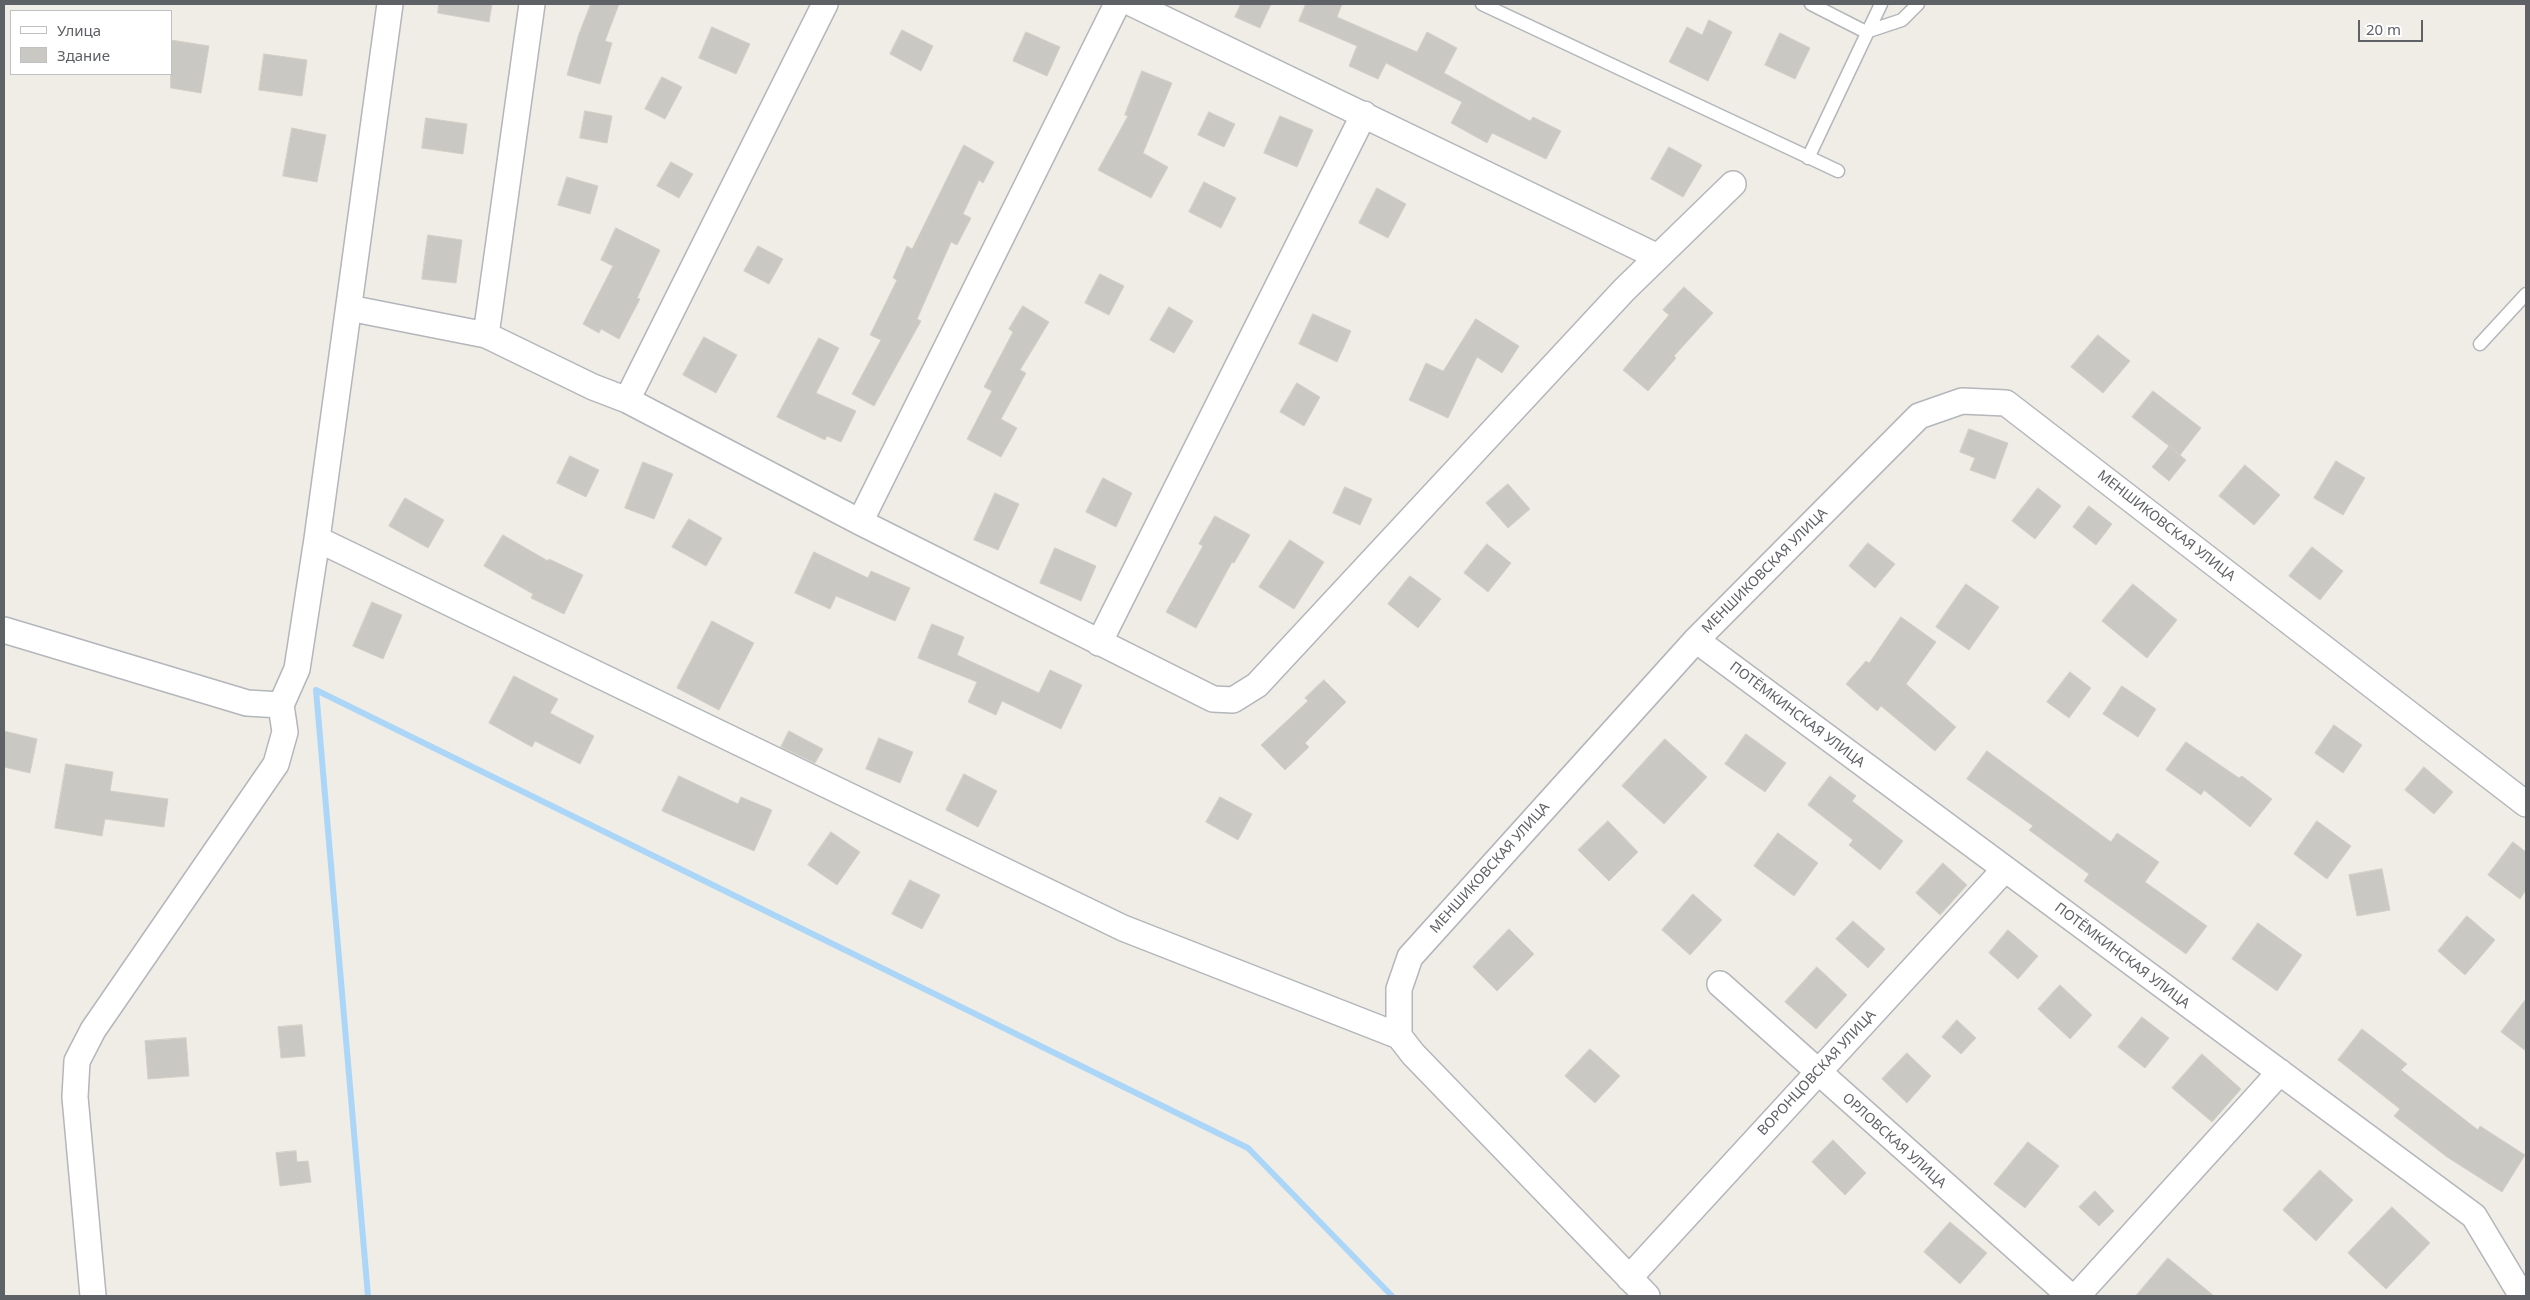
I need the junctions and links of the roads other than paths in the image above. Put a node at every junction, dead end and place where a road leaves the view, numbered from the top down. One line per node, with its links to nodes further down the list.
1 (390, 4): 17 (street)
2 (532, 4): 18 (street)
3 (825, 4): 20 (street)
4 (1116, 4): 21 (street)
5 (1133, 4): 11 (street)
6 (1482, 4): 12 (lane)
7 (1811, 4): 10 (lane)
8 (1881, 4): 10 (lane)
9 (1918, 4): 10 (lane)
10 (1866, 32): 12 (lane)
11 (1364, 114): 15 (street); 25 (street)
12 (1808, 158): 13 (lane)
13 (1838, 171)
14 (1733, 184): 15 (street)
15 (1658, 257): 25 (street)
16 (2526, 294): 19 (lane)
17 (349, 308): 18 (street); 22 (street)
18 (486, 335): 20 (street)
19 (2480, 344)
20 (626, 400): 21 (street)
21 (860, 522): 25 (street)
22 (317, 539): 26 (street); 30 (street)
23 (4, 630): 26 (street)
24 (1696, 640): 27 (street, МЕНШИКОВСКАЯ УЛИЦА); 28 (street, ПОТЁМКИНСКАЯ УЛИЦА); 30 (street, МЕНШИКОВСКАЯ УЛИЦА)
25 (1099, 643)
26 (280, 705): 34 (street)
27 (2526, 804)
28 (2005, 869): 31 (street, ВОРОНЦОВСКАЯ УЛИЦА); 32 (street, ПОТЁМКИНСКАЯ УЛИЦА)
29 (1720, 984): 31 (street, ОРЛОВСКАЯ УЛИЦА)
30 (1399, 1036): 33 (street)
31 (1818, 1072): 33 (street, ВОРОНЦОВСКАЯ УЛИЦА); 36 (street, ОРЛОВСКАЯ УЛИЦА)
32 (2280, 1072): 37 (street); 38 (street, ПОТЁМКИНСКАЯ УЛИЦА)
33 (1629, 1278): 35 (street)
34 (93, 1296)
35 (1647, 1296)
36 (2070, 1296)
37 (2077, 1296)
38 (2522, 1296)

